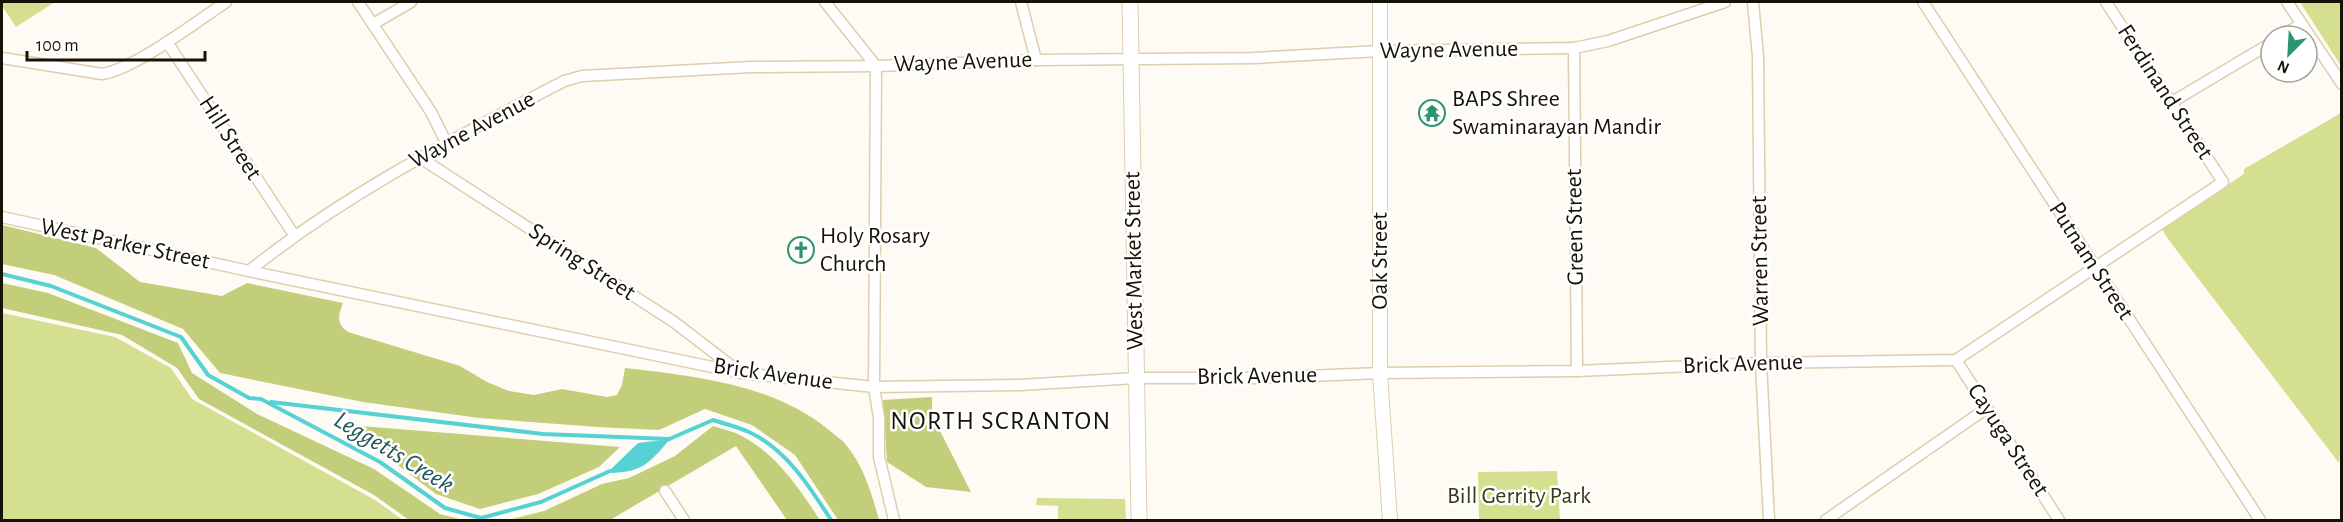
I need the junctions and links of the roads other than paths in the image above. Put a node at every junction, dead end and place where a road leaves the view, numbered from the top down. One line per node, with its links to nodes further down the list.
1 (226, 2): 15 (street)
2 (358, 2): 13 (street)
3 (411, 2): 13 (street)
4 (825, 2): 23 (street)
5 (1021, 2): 22 (street)
6 (1130, 2): 21 (main road, West Market Street)
7 (1380, 2): 19 (street, Oak Street)
8 (1725, 2): 16 (street, Wayne Avenue)
9 (1753, 2): 33 (street, Warren Street)
10 (1923, 2): 30 (street, Putnam Street)
11 (2106, 2): 25 (street, Ferdinand Street)
12 (2287, 2): 14 (street)
13 (372, 24): 26 (street)
14 (2301, 24)
15 (167, 42): 20 (street); 29 (street, Hill Street)
16 (1574, 48): 19 (street, Wayne Avenue); 34 (street, Green Street)
17 (2259, 50): 25 (street)
18 (2319, 50): 24 (street)
19 (1379, 51): 21 (street, Wayne Avenue); 36 (street, Oak Street)
20 (2, 58)
21 (1131, 58): 22 (street, Wayne Avenue); 37 (main road, West Market Street)
22 (1036, 60): 23 (street, Wayne Avenue)
23 (876, 66): 26 (street, Wayne Avenue); 38 (street)
24 (2342, 84)
25 (2172, 102): 30 (street, Ferdinand Street)
26 (446, 142): 27 (street, Wayne Avenue)
27 (419, 157): 29 (street, Wayne Avenue); 35 (street, Spring Street)
28 (2, 217): 31 (street, West Parker Street)
29 (294, 235): 31 (street, Wayne Avenue)
30 (2095, 268): 32 (street); 48 (street, Putnam Street)
31 (249, 271): 35 (street, Brick Avenue)
32 (1956, 360): 33 (street, Brick Avenue); 39 (street, Cayuga Street)
33 (1761, 363): 34 (street, Brick Avenue); 45 (street, Warren Street)
34 (1577, 370): 36 (street, Brick Avenue)
35 (741, 373): 38 (street, Brick Avenue)
36 (1380, 373): 37 (street, Brick Avenue); 44 (street, Oak Street)
37 (1136, 378): 38 (street, Brick Avenue); 43 (main road, West Market Street)
38 (874, 387): 42 (street)
39 (1987, 408): 46 (street); 47 (street, Cayuga Street)
40 (665, 491): 41 (street)
41 (684, 520)
42 (894, 520)
43 (1139, 520)
44 (1390, 520)
45 (1769, 520)
46 (1826, 520)
47 (2059, 520)
48 (2260, 520)

